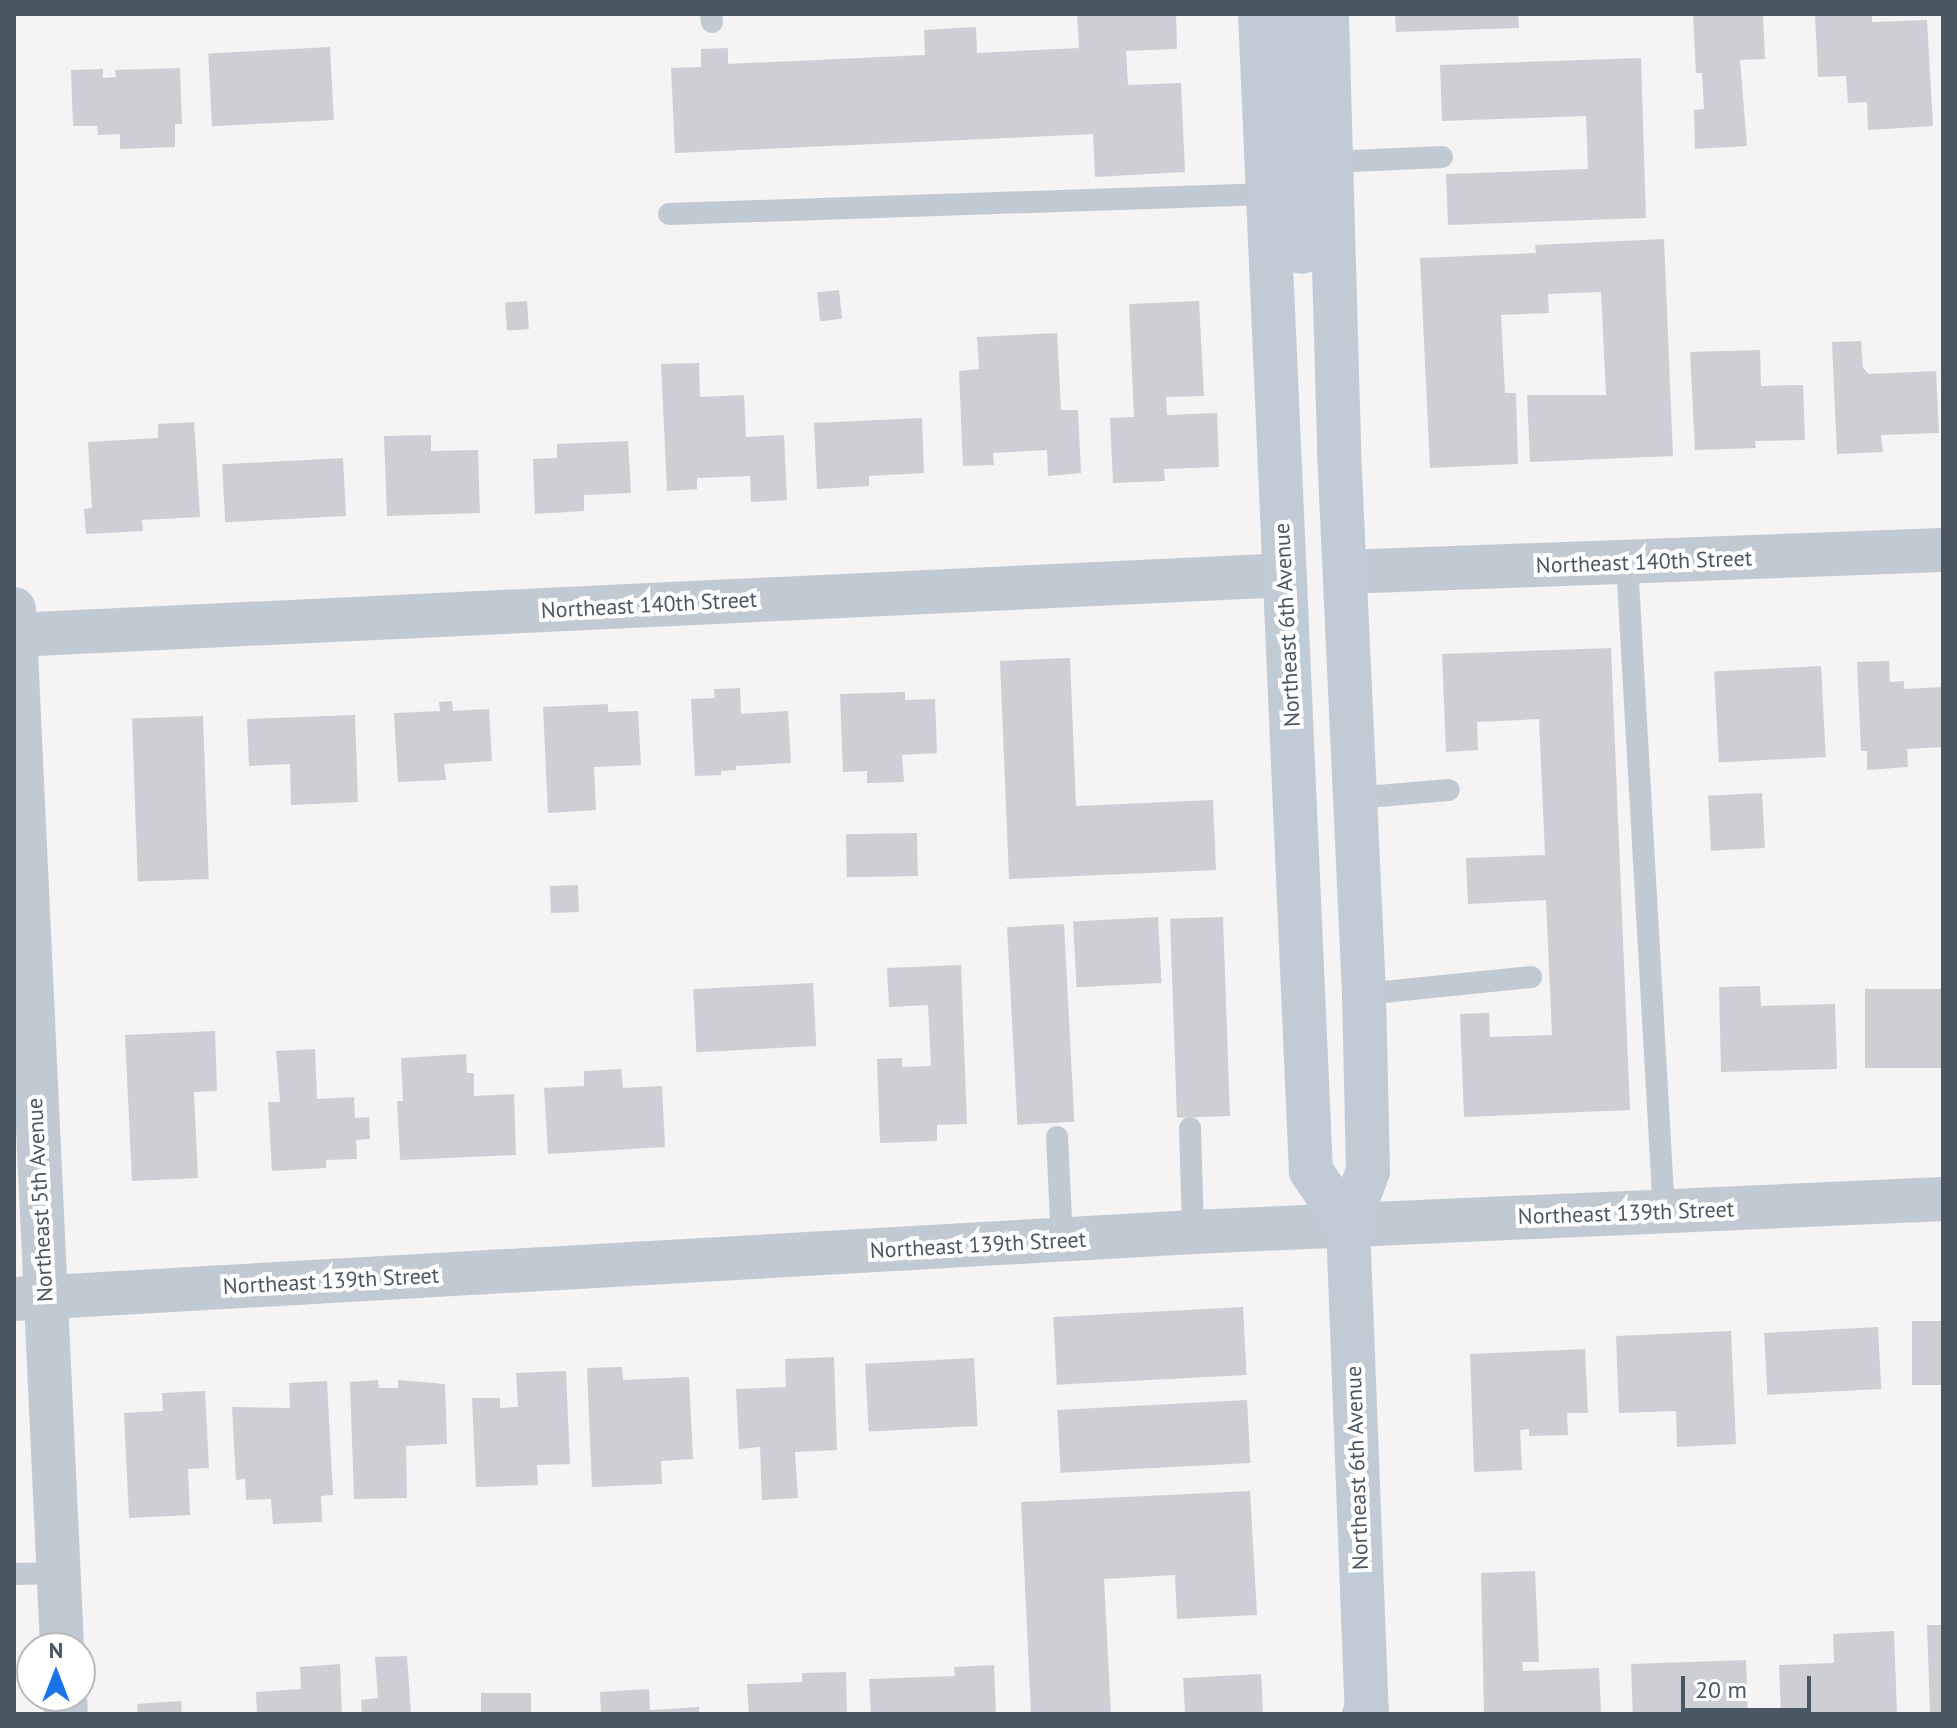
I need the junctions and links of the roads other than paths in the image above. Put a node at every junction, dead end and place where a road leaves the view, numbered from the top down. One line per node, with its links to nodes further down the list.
1 (1260, 14): 6 (main road, Northeast 6th Avenue)
2 (1291, 14): 8 (main road)
3 (1327, 14): 5 (main road, Northeast 6th Avenue)
4 (1442, 157): 5 (lane)
5 (1330, 162): 8 (main road, Northeast 6th Avenue)
6 (1268, 194): 7 (lane); 12 (main road, Northeast 6th Avenue)
7 (669, 214)
8 (1342, 517): 11 (main road, Northeast 6th Avenue)
9 (1943, 550): 10 (street, Northeast 140th Street)
10 (1627, 563): 11 (street, Northeast 140th Street); 21 (lane)
11 (1345, 572): 15 (main road, Northeast 6th Avenue)
12 (1285, 575): 13 (street, Northeast 140th Street); 22 (main road, Northeast 6th Avenue)
13 (14, 626): 25 (street, Northeast 5th Avenue)
14 (1449, 790): 15 (lane)
15 (1355, 798): 17 (main road, Northeast 6th Avenue)
16 (1531, 977): 17 (lane)
17 (1364, 994): 22 (main road, Northeast 6th Avenue)
18 (1190, 1128): 23 (lane)
19 (1057, 1137): 24 (lane)
20 (1943, 1199): 21 (street, Northeast 139th Street)
21 (1664, 1212): 22 (street, Northeast 139th Street)
22 (1348, 1225): 23 (street, Northeast 139th Street); 29 (main road, Northeast 6th Avenue)
23 (1193, 1232): 24 (street, Northeast 139th Street)
24 (1062, 1240): 25 (street, Northeast 139th Street)
25 (29, 1298): 26 (street, Northeast 5th Avenue)
26 (59, 1573): 27 (lane); 28 (street, Northeast 5th Avenue)
27 (14, 1574)
28 (61, 1632)
29 (1367, 1713)

